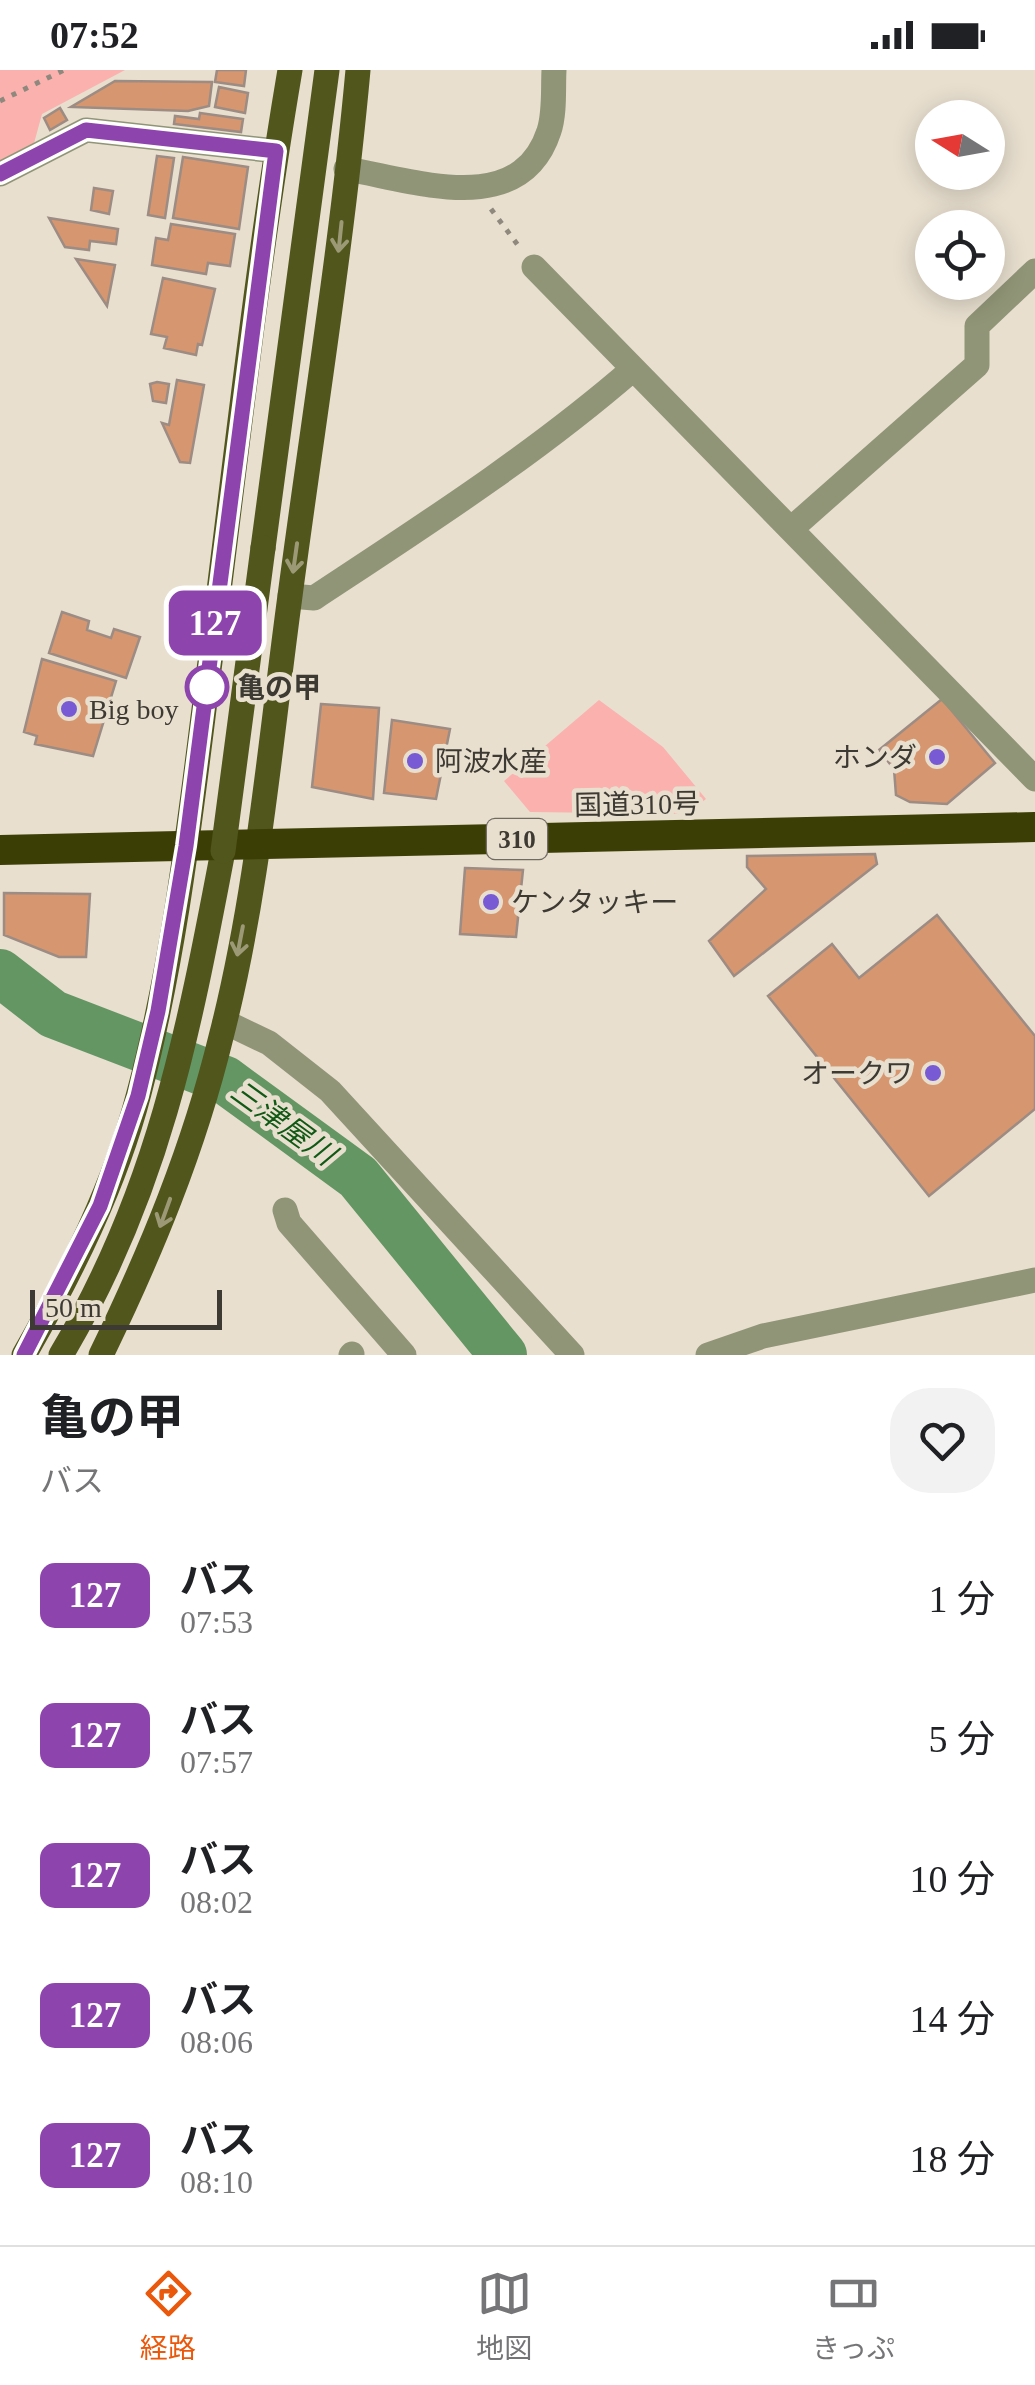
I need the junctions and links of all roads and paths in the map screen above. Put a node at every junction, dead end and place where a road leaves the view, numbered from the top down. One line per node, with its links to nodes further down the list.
1 (64, 70): 6 (path)
2 (290, 70): 7 (main road)
3 (327, 70): 25 (main road, bridge)
4 (358, 70): 8 (main road)
5 (554, 70): 10 (street)
6 (0, 101)
7 (276, 151): 9 (street); 18 (main road)
8 (346, 169): 10 (street); 15 (main road, one-way to 15)
9 (0, 174)
10 (476, 190): 11 (path)
11 (534, 266): 13 (street)
12 (1035, 271): 14 (street)
13 (633, 369): 14 (street); 15 (street)
14 (791, 529): 16 (street)
15 (290, 596): 19 (main road)
16 (1035, 779)
17 (1035, 827): 19 (highway, 国道310号 / 310)
18 (186, 846): 19 (highway, 国道310号 / 310); 20 (highway, 国道310号 / 310); 24 (main road)
19 (258, 846): 21 (main road, one-way to 21)
20 (0, 850)
21 (223, 1030): 26 (main road, one-way to 26); 28 (street)
22 (284, 1210): 27 (street)
23 (1035, 1280): 29 (street)
24 (24, 1355)
25 (61, 1355)
26 (101, 1355)
27 (404, 1355)
28 (572, 1355)
29 (708, 1355)

